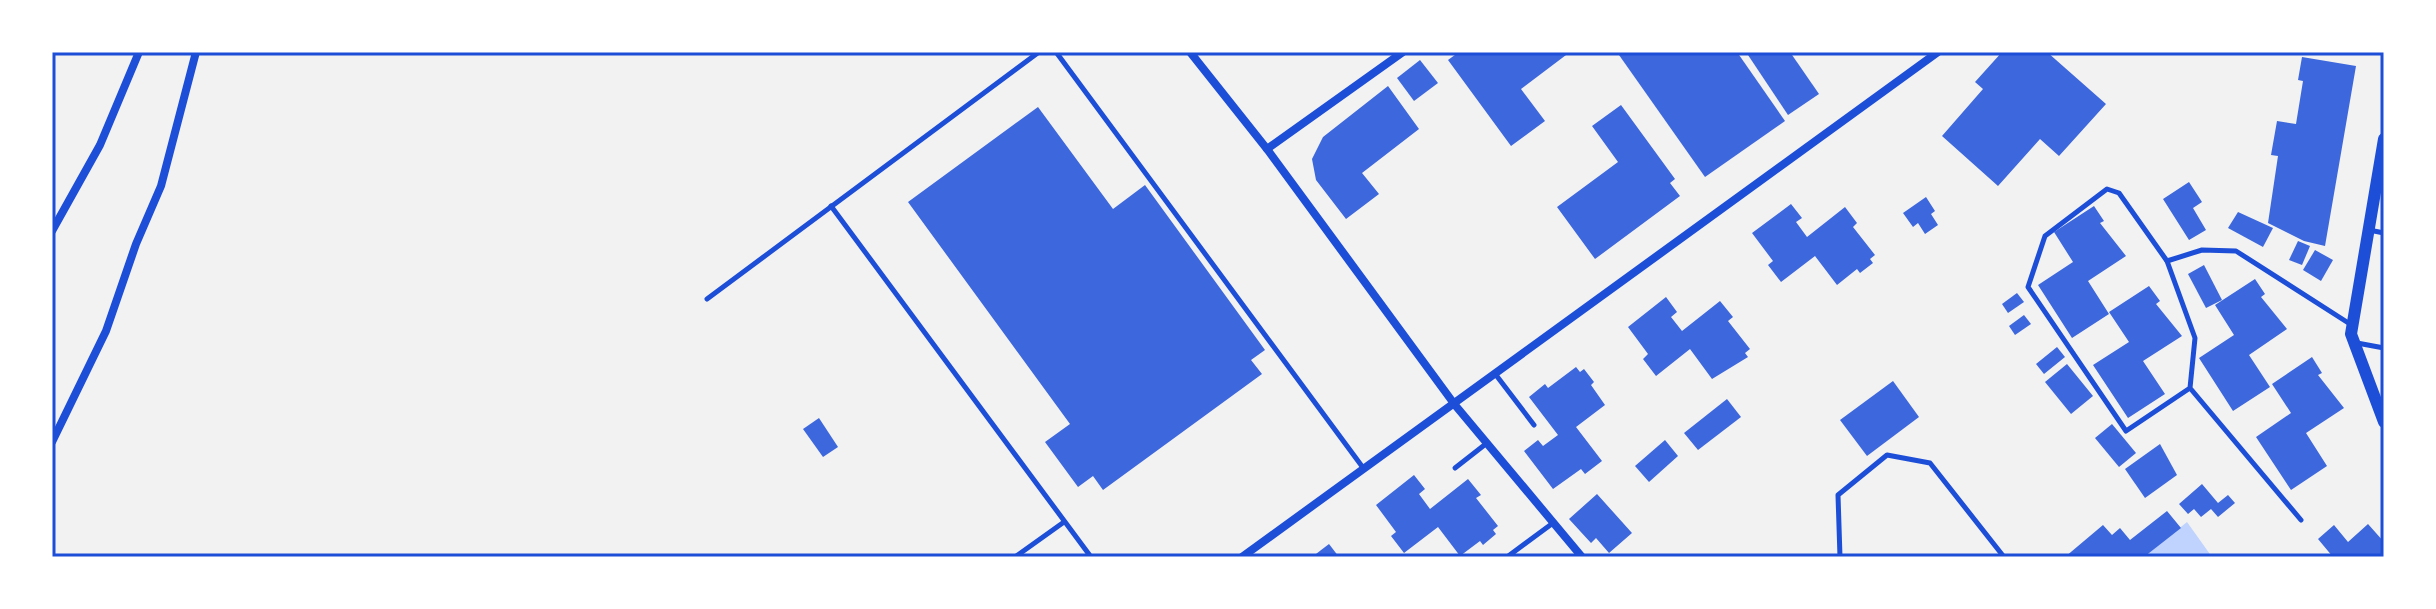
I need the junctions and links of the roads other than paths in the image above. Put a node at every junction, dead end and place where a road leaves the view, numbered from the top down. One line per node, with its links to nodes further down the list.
1 (139, 52): 13 (street)
2 (196, 52): 25 (street)
3 (1039, 52): 11 (lane)
4 (1056, 52): 28 (lane)
5 (1190, 52): 9 (street)
6 (1403, 52): 9 (street)
7 (1938, 52): 20 (street)
8 (2384, 139): 10 (street)
9 (1267, 149): 22 (street)
10 (2381, 172): 12 (street)
11 (831, 206): 16 (lane); 30 (lane)
12 (2368, 230): 14 (lane); 17 (street)
13 (52, 231)
14 (2384, 233)
15 (2167, 261): 17 (lane); 21 (lane); 21 (lane)
16 (707, 299)
17 (2351, 324): 18 (street)
18 (2352, 342): 19 (lane); 23 (street)
19 (2384, 348)
20 (1496, 375): 22 (street); 24 (lane)
21 (2190, 388): 29 (lane)
22 (1455, 405): 26 (street); 28 (street)
23 (2384, 422)
24 (1534, 425)
25 (52, 442)
26 (1487, 443): 27 (lane); 31 (street)
27 (1455, 468)
28 (1364, 469): 34 (street)
29 (2301, 520)
30 (1064, 522): 32 (lane); 33 (lane)
31 (1553, 523): 35 (lane); 36 (street)
32 (1015, 557)
33 (1091, 557)
34 (1242, 557)
35 (1507, 557)
36 (1582, 557)
37 (1840, 557): 38 (lane)
38 (2004, 557)

